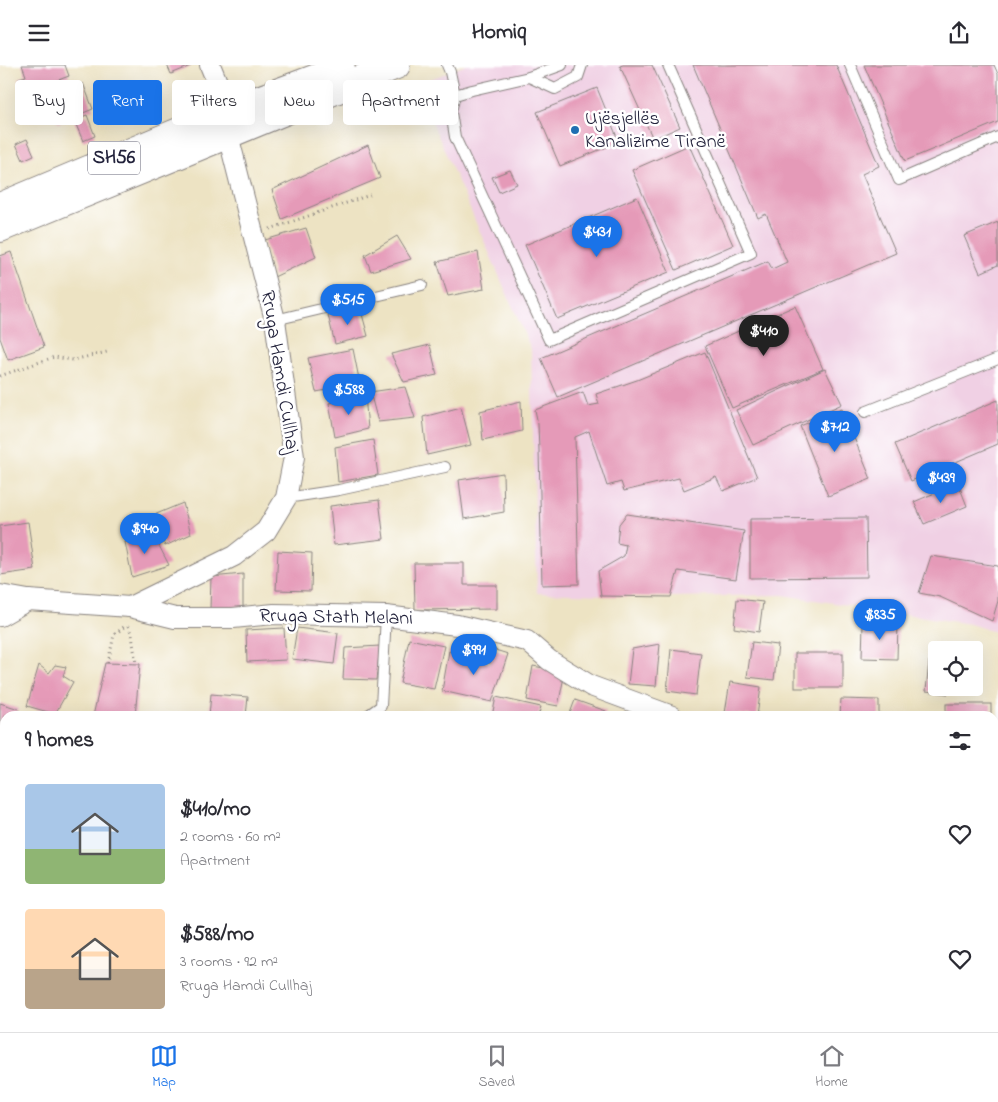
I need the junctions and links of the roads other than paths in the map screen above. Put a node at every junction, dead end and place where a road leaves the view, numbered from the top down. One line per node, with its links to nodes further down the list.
1 (210, 65): 10 (street, Rruga Hamdi Cullhaj)
2 (351, 65): 13 (main road, SH56)
3 (396, 65): 14 (main road, SH56)
4 (447, 65): 11 (lane)
5 (562, 65): 9 (lane)
6 (582, 65): 9 (lane)
7 (668, 65): 18 (lane)
8 (850, 65): 19 (lane)
9 (529, 77): 12 (lane)
10 (215, 80)
11 (451, 80)
12 (458, 94)
13 (255, 111)
14 (255, 114)
15 (224, 125): 20 (main road, SH56)
16 (225, 125): 21 (main road, SH56)
17 (229, 125): 23 (street, Rruga Hamdi Cullhaj)
18 (454, 125)
19 (998, 137)
20 (0, 207)
21 (0, 228)
22 (422, 285): 23 (lane)
23 (275, 320): 27 (street, Rruga Hamdi Cullhaj)
24 (998, 359): 25 (lane)
25 (866, 412)
26 (445, 467): 27 (lane)
27 (286, 498): 30 (street, Rruga Hamdi Cullhaj)
28 (0, 595): 29 (street, Rruga Hamdi Cullhaj)
29 (28, 601): 30 (street, Rruga Hamdi Cullhaj); 31 (street)
30 (130, 607): 32 (street, Rruga Stath Melani)
31 (0, 616)
32 (386, 616): 33 (lane); 34 (street, Rruga Stath Melani)
33 (374, 711)
34 (658, 711)

